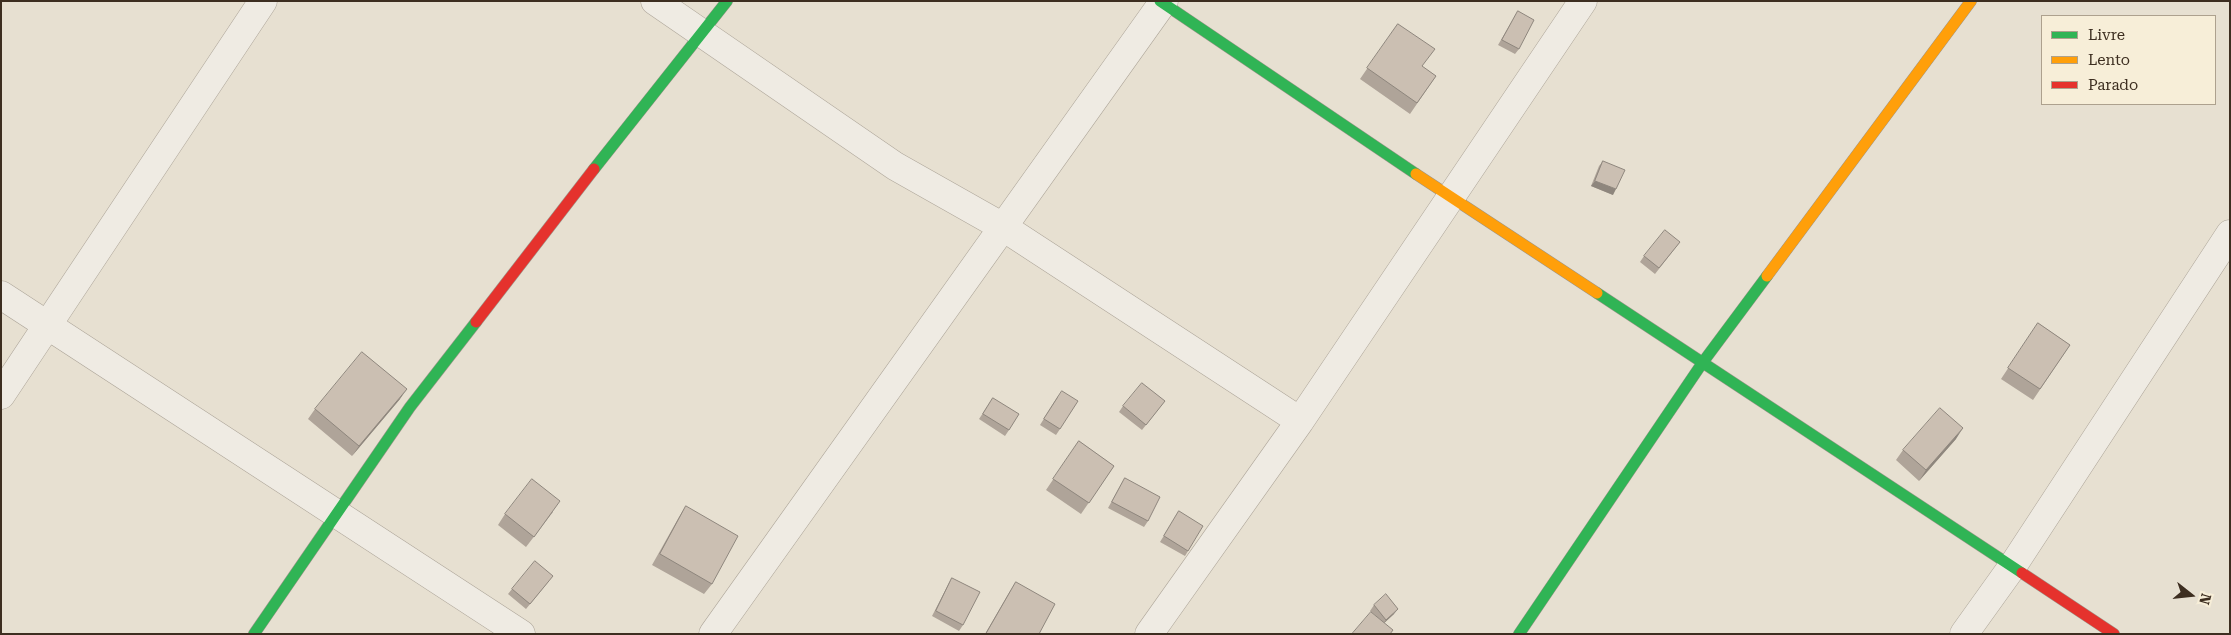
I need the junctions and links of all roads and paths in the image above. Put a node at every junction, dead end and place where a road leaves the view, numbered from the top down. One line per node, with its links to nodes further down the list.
1 (262, 1): 12 (street)
2 (655, 1): 7 (street)
3 (727, 1): 7 (street)
4 (1583, 1): 8 (street)
5 (1971, 1): 13 (street)
6 (1162, 2): 8 (street); 9 (street)
7 (701, 32): 9 (street); 16 (street)
8 (1450, 198): 13 (street); 15 (street)
9 (1003, 228): 15 (street); 20 (street)
10 (2230, 234): 17 (street)
11 (1, 295): 12 (street)
12 (48, 326): 14 (street); 16 (street)
13 (1704, 362): 17 (street); 22 (street)
14 (1, 395)
15 (1300, 421): 21 (street)
16 (338, 513): 18 (street); 19 (street)
17 (2012, 567): 23 (street); 24 (street)
18 (254, 634)
19 (520, 634)
20 (713, 634)
21 (1149, 634)
22 (1519, 634)
23 (1964, 634)
24 (2114, 634)

